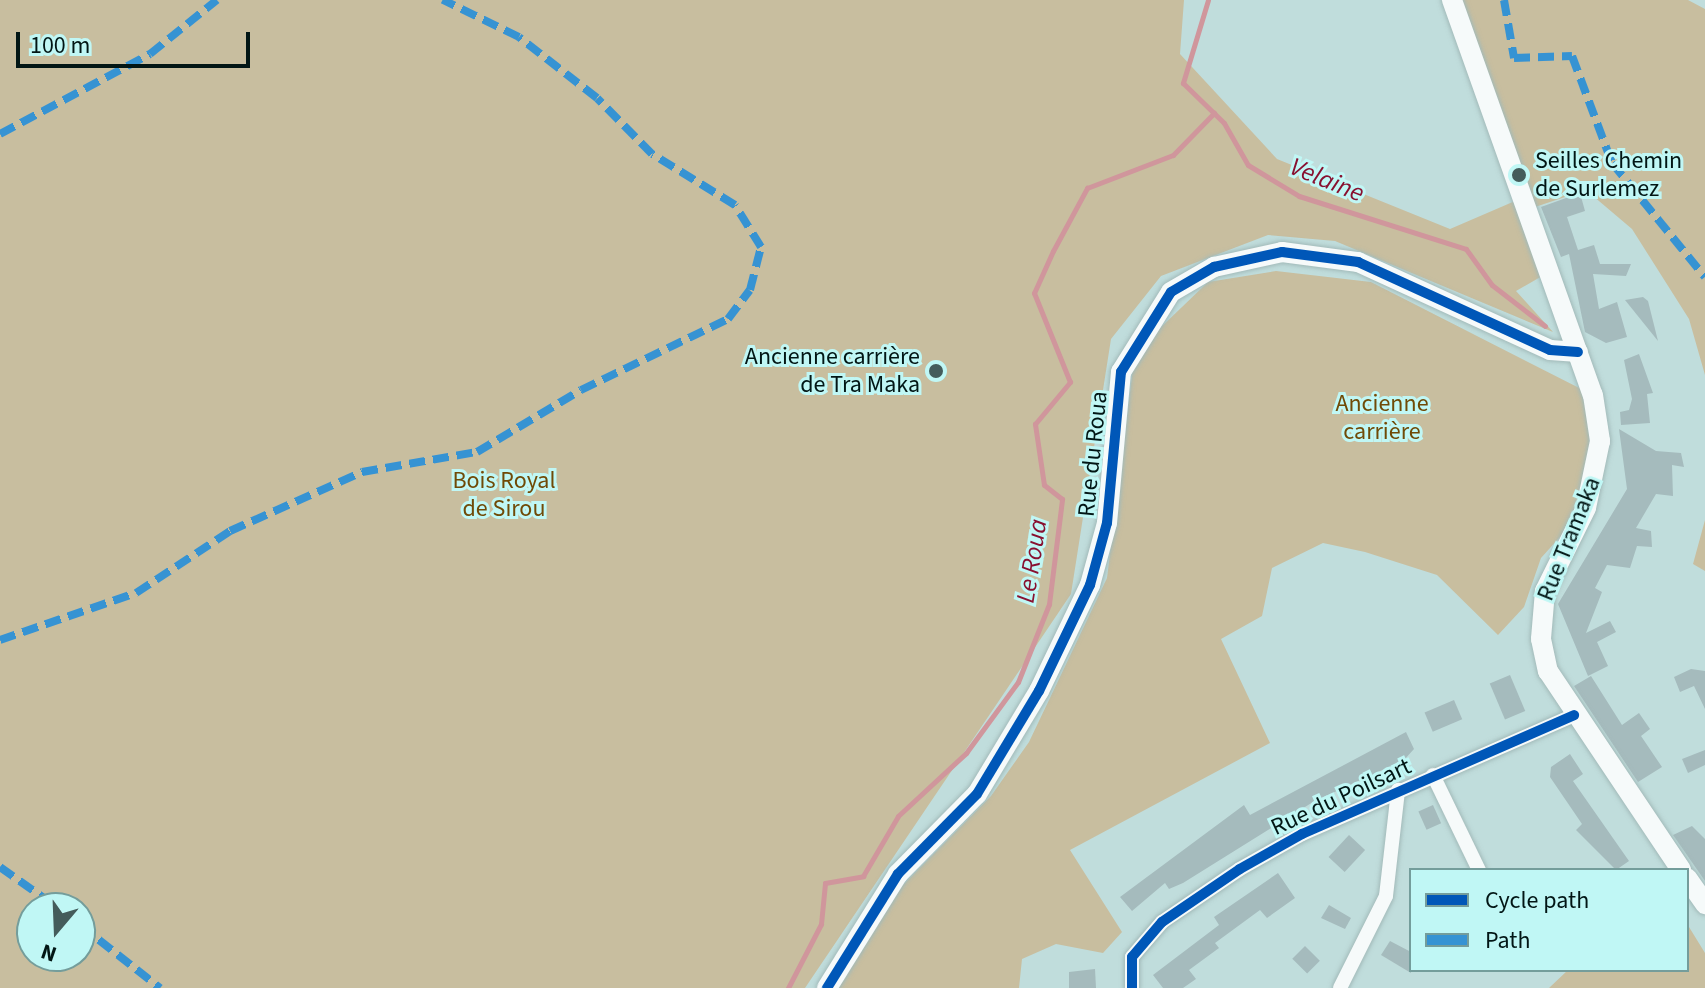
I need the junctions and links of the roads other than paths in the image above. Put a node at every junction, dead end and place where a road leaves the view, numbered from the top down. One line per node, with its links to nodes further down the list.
1 (1452, 0): 2 (street, Rue Tramaka)
2 (1578, 352): 3 (street, Rue Tramaka); 10 (street, Rue du Roua)
3 (1574, 715): 4 (street, Rue du Poilsart); 7 (street, Rue Tramaka)
4 (1433, 775): 5 (street, Rue du Poilsart); 6 (street)
5 (1398, 790): 11 (street, Rue du Poilsart); 12 (street)
6 (1478, 868)
7 (1680, 868)
8 (1689, 881): 9 (street)
9 (1705, 904)
10 (827, 988)
11 (1132, 988)
12 (1340, 988)

